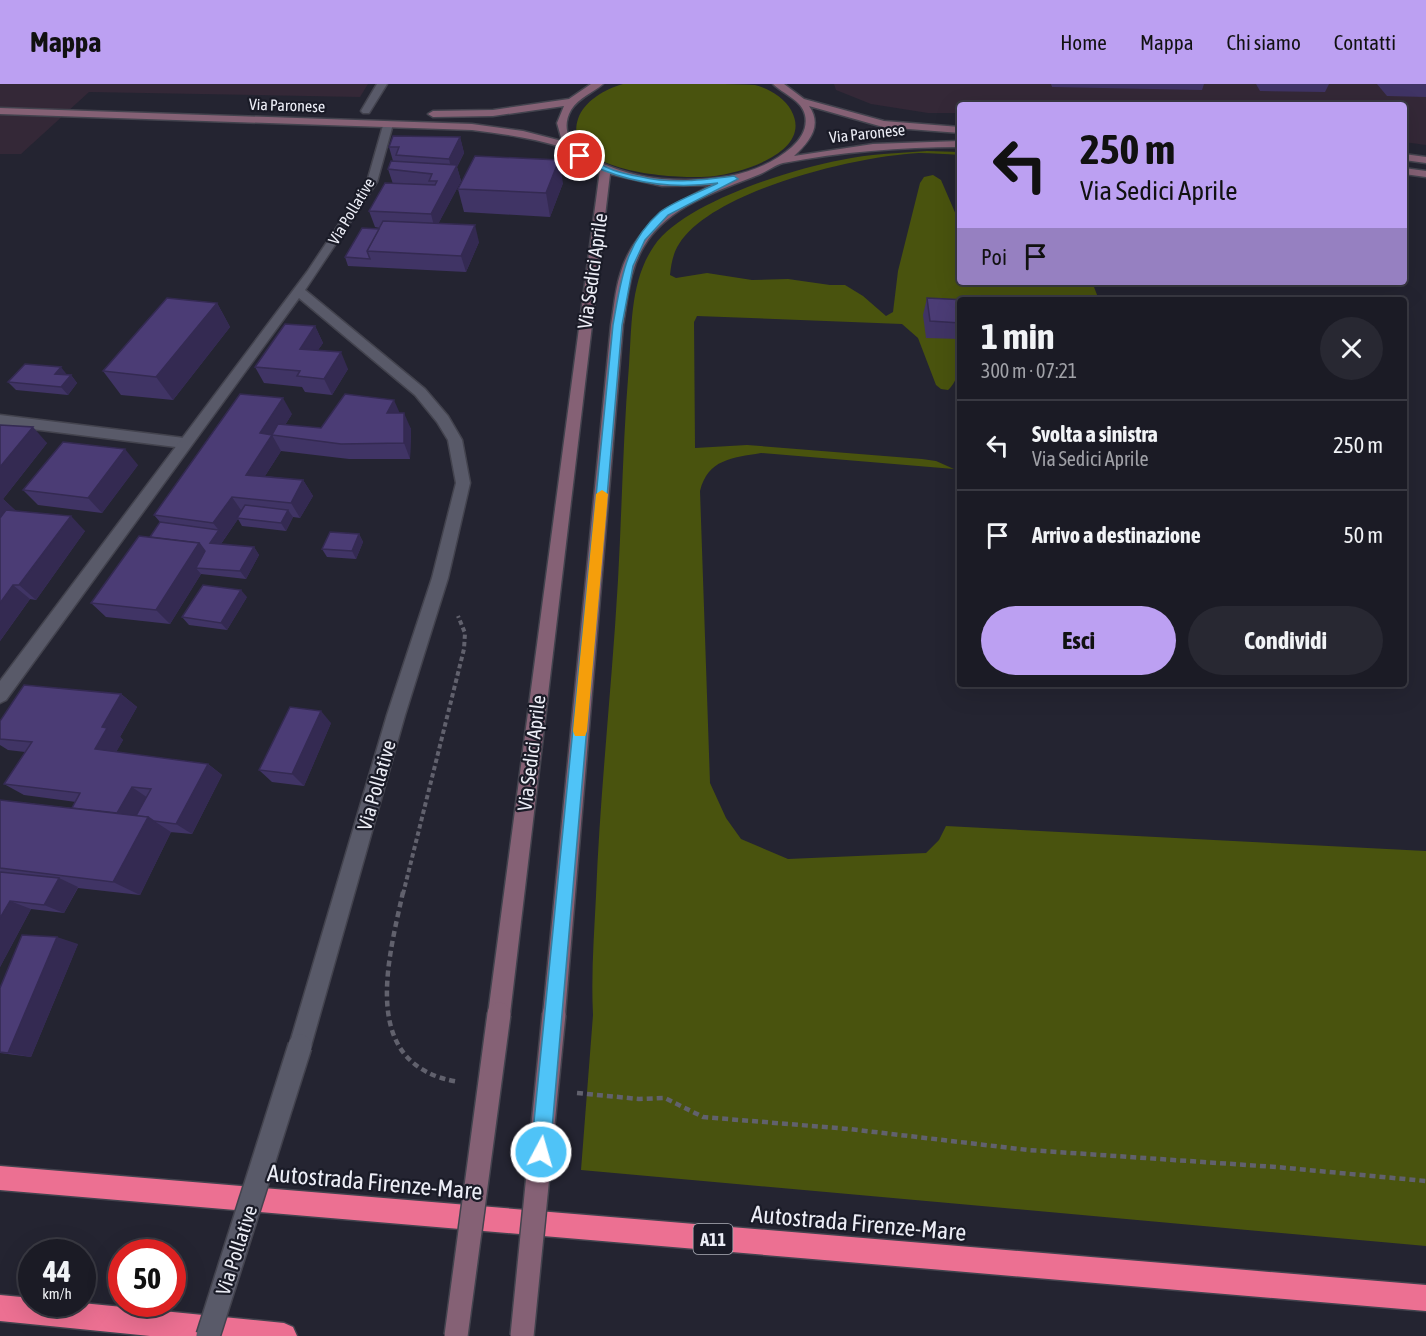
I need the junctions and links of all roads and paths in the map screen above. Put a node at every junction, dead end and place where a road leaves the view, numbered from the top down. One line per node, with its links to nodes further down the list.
1 (382, 84): 8 (street)
2 (598, 84): 5 (main road)
3 (778, 84): 4 (main road)
4 (802, 101): 12 (main road, Via Paronese); 17 (main road, Via Sedici Aprile)
5 (572, 102): 10 (main road); 14 (main road)
6 (0, 111): 11 (main road, Via Paronese)
7 (354, 111): 8 (main road, Via Paronese)
8 (366, 111): 9 (main road, Via Paronese)
9 (377, 112)
10 (422, 113)
11 (388, 124): 14 (main road, Via Paronese); 22 (street, Via Pollative)
12 (957, 130)
13 (957, 144): 17 (main road, Via Paronese)
14 (571, 147): 18 (main road, Via Sedici Aprile)
15 (1407, 158): 16 (main road)
16 (1426, 160)
17 (779, 163): 21 (main road, Via Sedici Aprile)
18 (605, 170): 21 (main road, Via Sedici Aprile); 35 (main road, Via Sedici Aprile, bridge)
19 (1407, 171): 20 (main road)
20 (1426, 174)
21 (734, 179): 36 (main road, Via Sedici Aprile, bridge)
22 (298, 291): 24 (street, Via Pollative); 25 (street, Via Pollative)
23 (0, 420): 24 (street)
24 (184, 442): 26 (street, Via Pollative)
25 (440, 578): 27 (path); 33 (street, Via Pollative, bridge)
26 (0, 695)
27 (469, 1083)
28 (571, 1093): 30 (path)
29 (0, 1178): 31 (highway, Autostrada Firenze-Mare / A11)
30 (1426, 1181)
31 (1426, 1298)
32 (0, 1308): 34 (highway)
33 (208, 1336)
34 (284, 1336)
35 (456, 1336)
36 (522, 1336)

